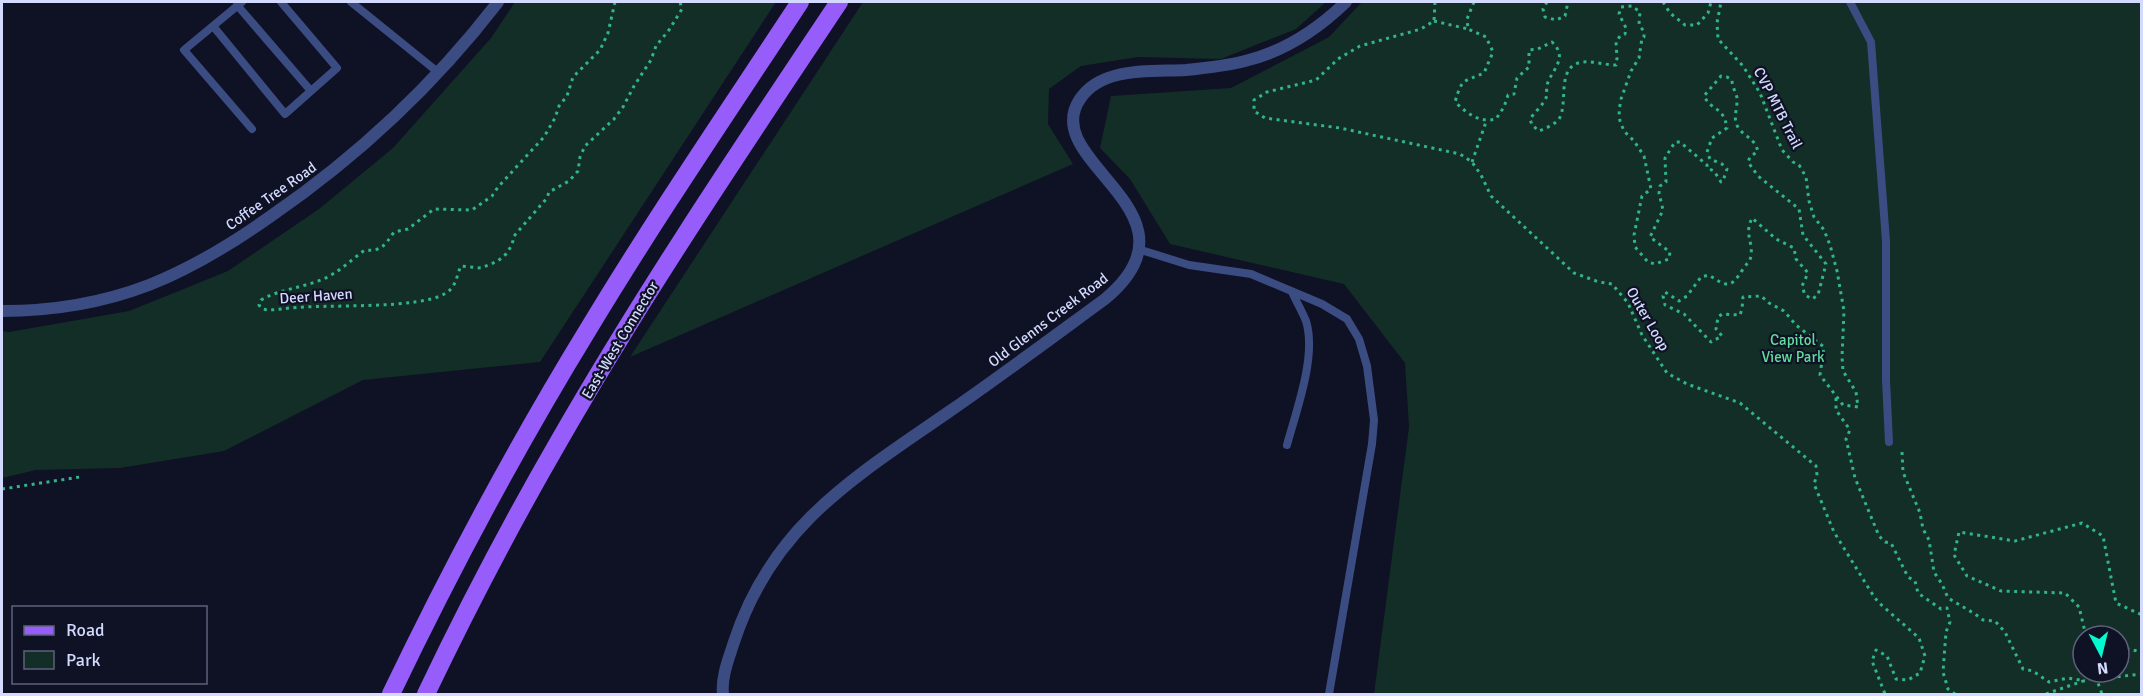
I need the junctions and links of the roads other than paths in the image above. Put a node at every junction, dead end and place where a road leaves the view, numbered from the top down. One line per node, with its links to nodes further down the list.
1 (281, 2): 11 (lane)
2 (351, 2): 10 (lane)
3 (498, 2): 10 (street, Coffee Tree Road)
4 (800, 2): 18 (main road, East-West Connector)
5 (839, 2): 19 (main road, East-West Connector)
6 (1346, 2): 13 (street, Old Glenns Creek Road)
7 (1850, 2): 16 (lane)
8 (239, 3): 9 (lane); 11 (lane)
9 (213, 26): 11 (lane); 12 (lane)
10 (439, 73): 15 (street, Coffee Tree Road)
11 (311, 91)
12 (252, 129)
13 (1138, 249): 14 (lane); 20 (street, Old Glenns Creek Road)
14 (1292, 292): 17 (lane); 21 (lane)
15 (2, 311)
16 (1890, 442)
17 (1287, 445)
18 (391, 694)
19 (426, 694)
20 (723, 694)
21 (1329, 694)

